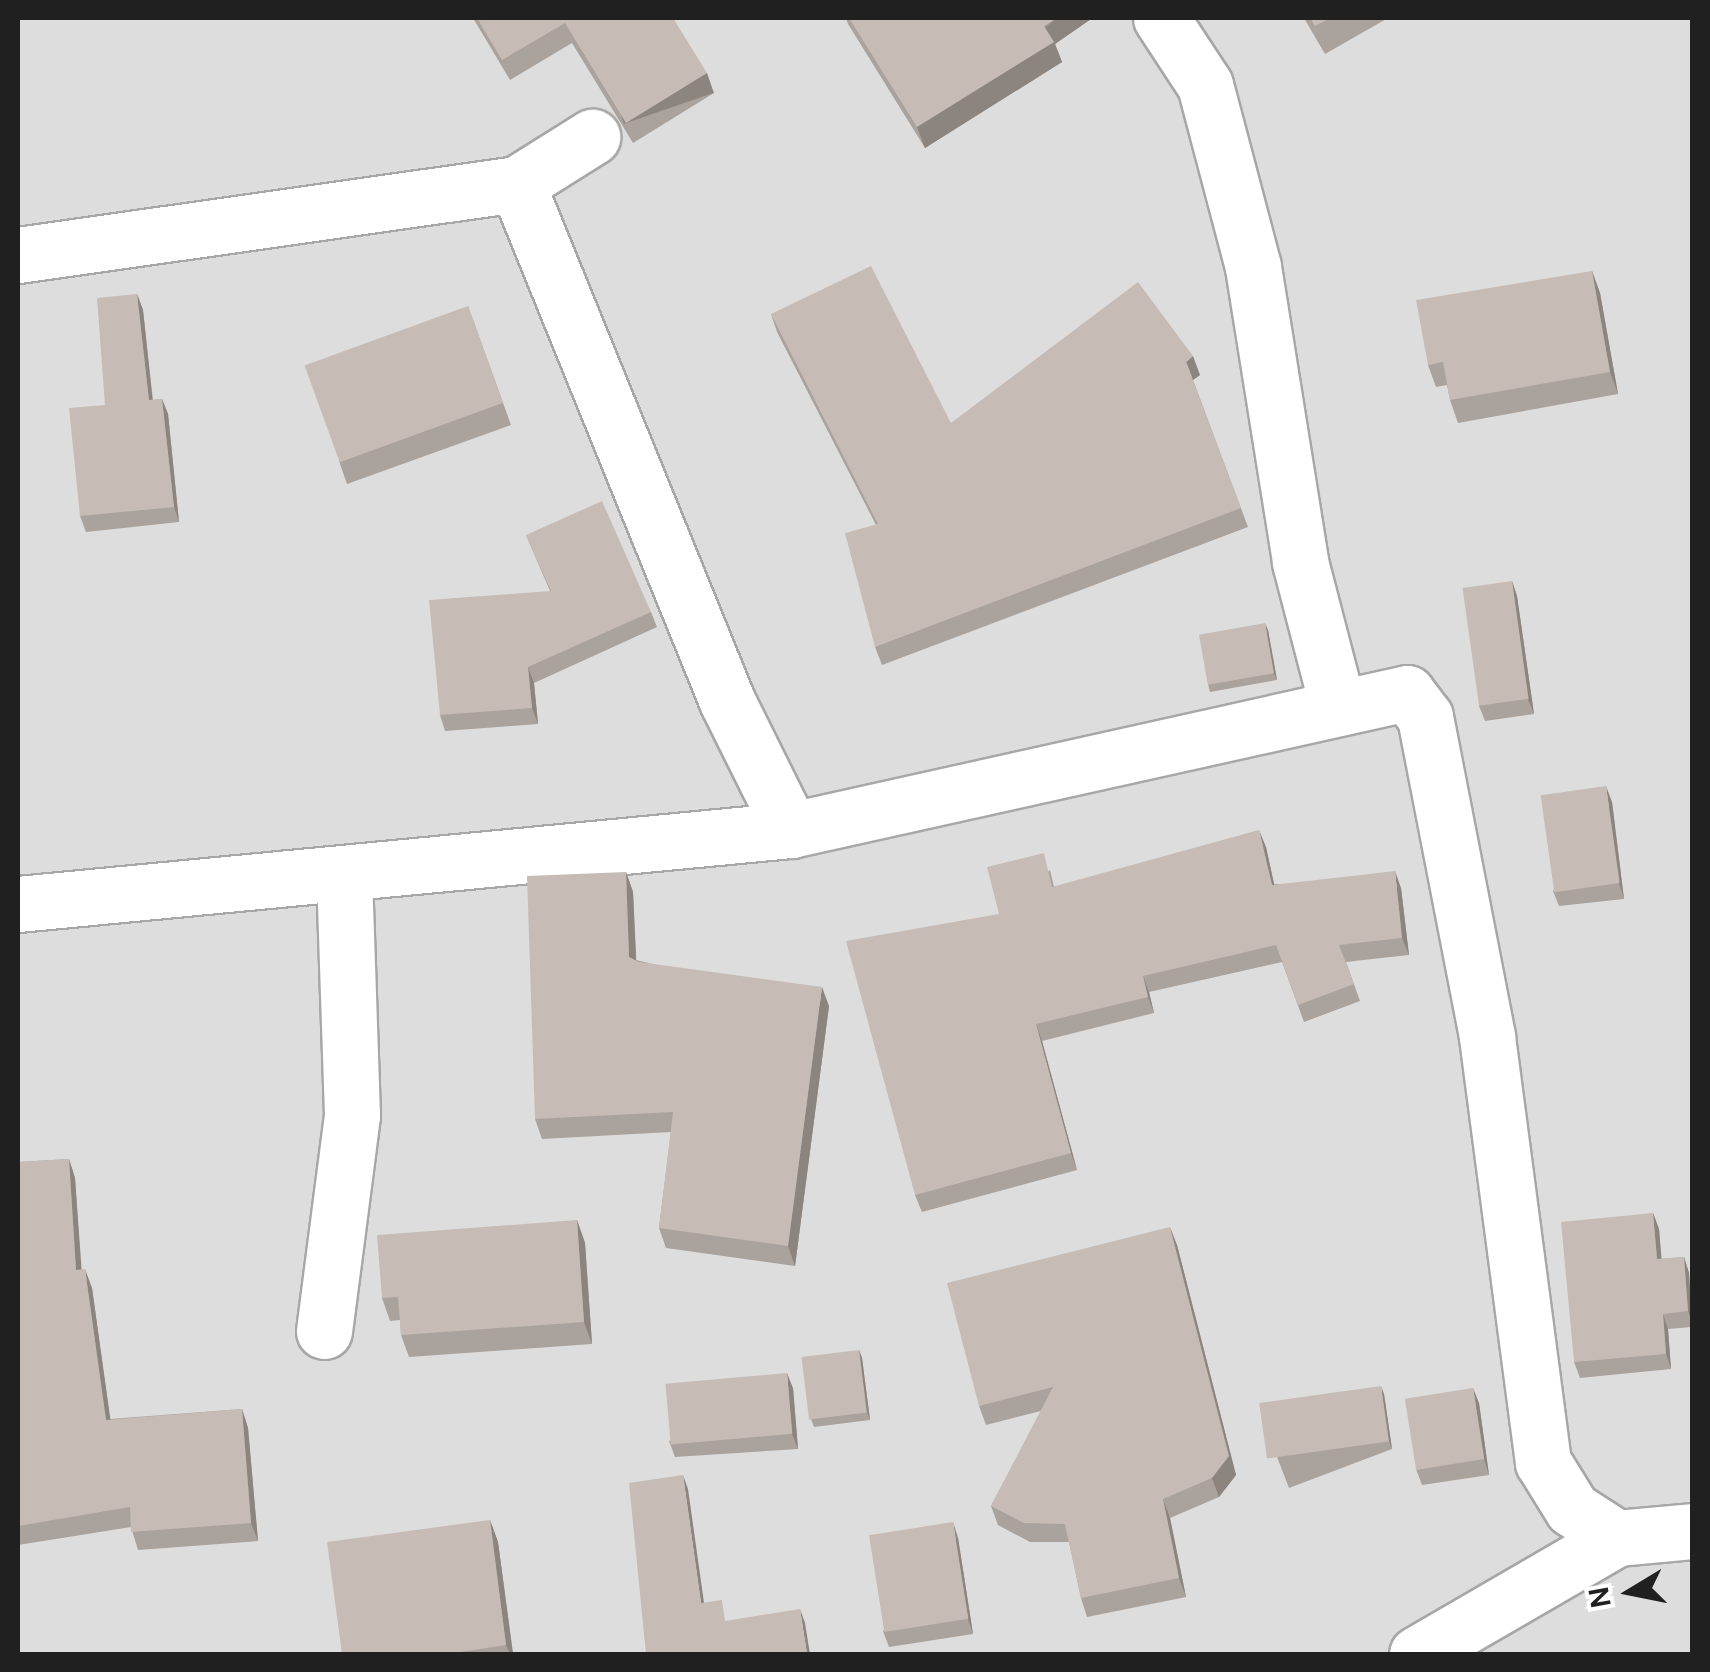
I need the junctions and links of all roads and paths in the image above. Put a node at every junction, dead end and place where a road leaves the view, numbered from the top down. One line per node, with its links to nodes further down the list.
1 (1161, 18): 5 (street)
2 (592, 137): 3 (street)
3 (517, 184): 4 (street); 6 (street)
4 (18, 254)
5 (1336, 704): 6 (street); 11 (street)
6 (791, 830): 7 (street)
7 (344, 873): 8 (street); 9 (street)
8 (18, 904)
9 (324, 1331)
10 (1692, 1530): 11 (street)
11 (1617, 1538): 12 (street)
12 (1417, 1654)

